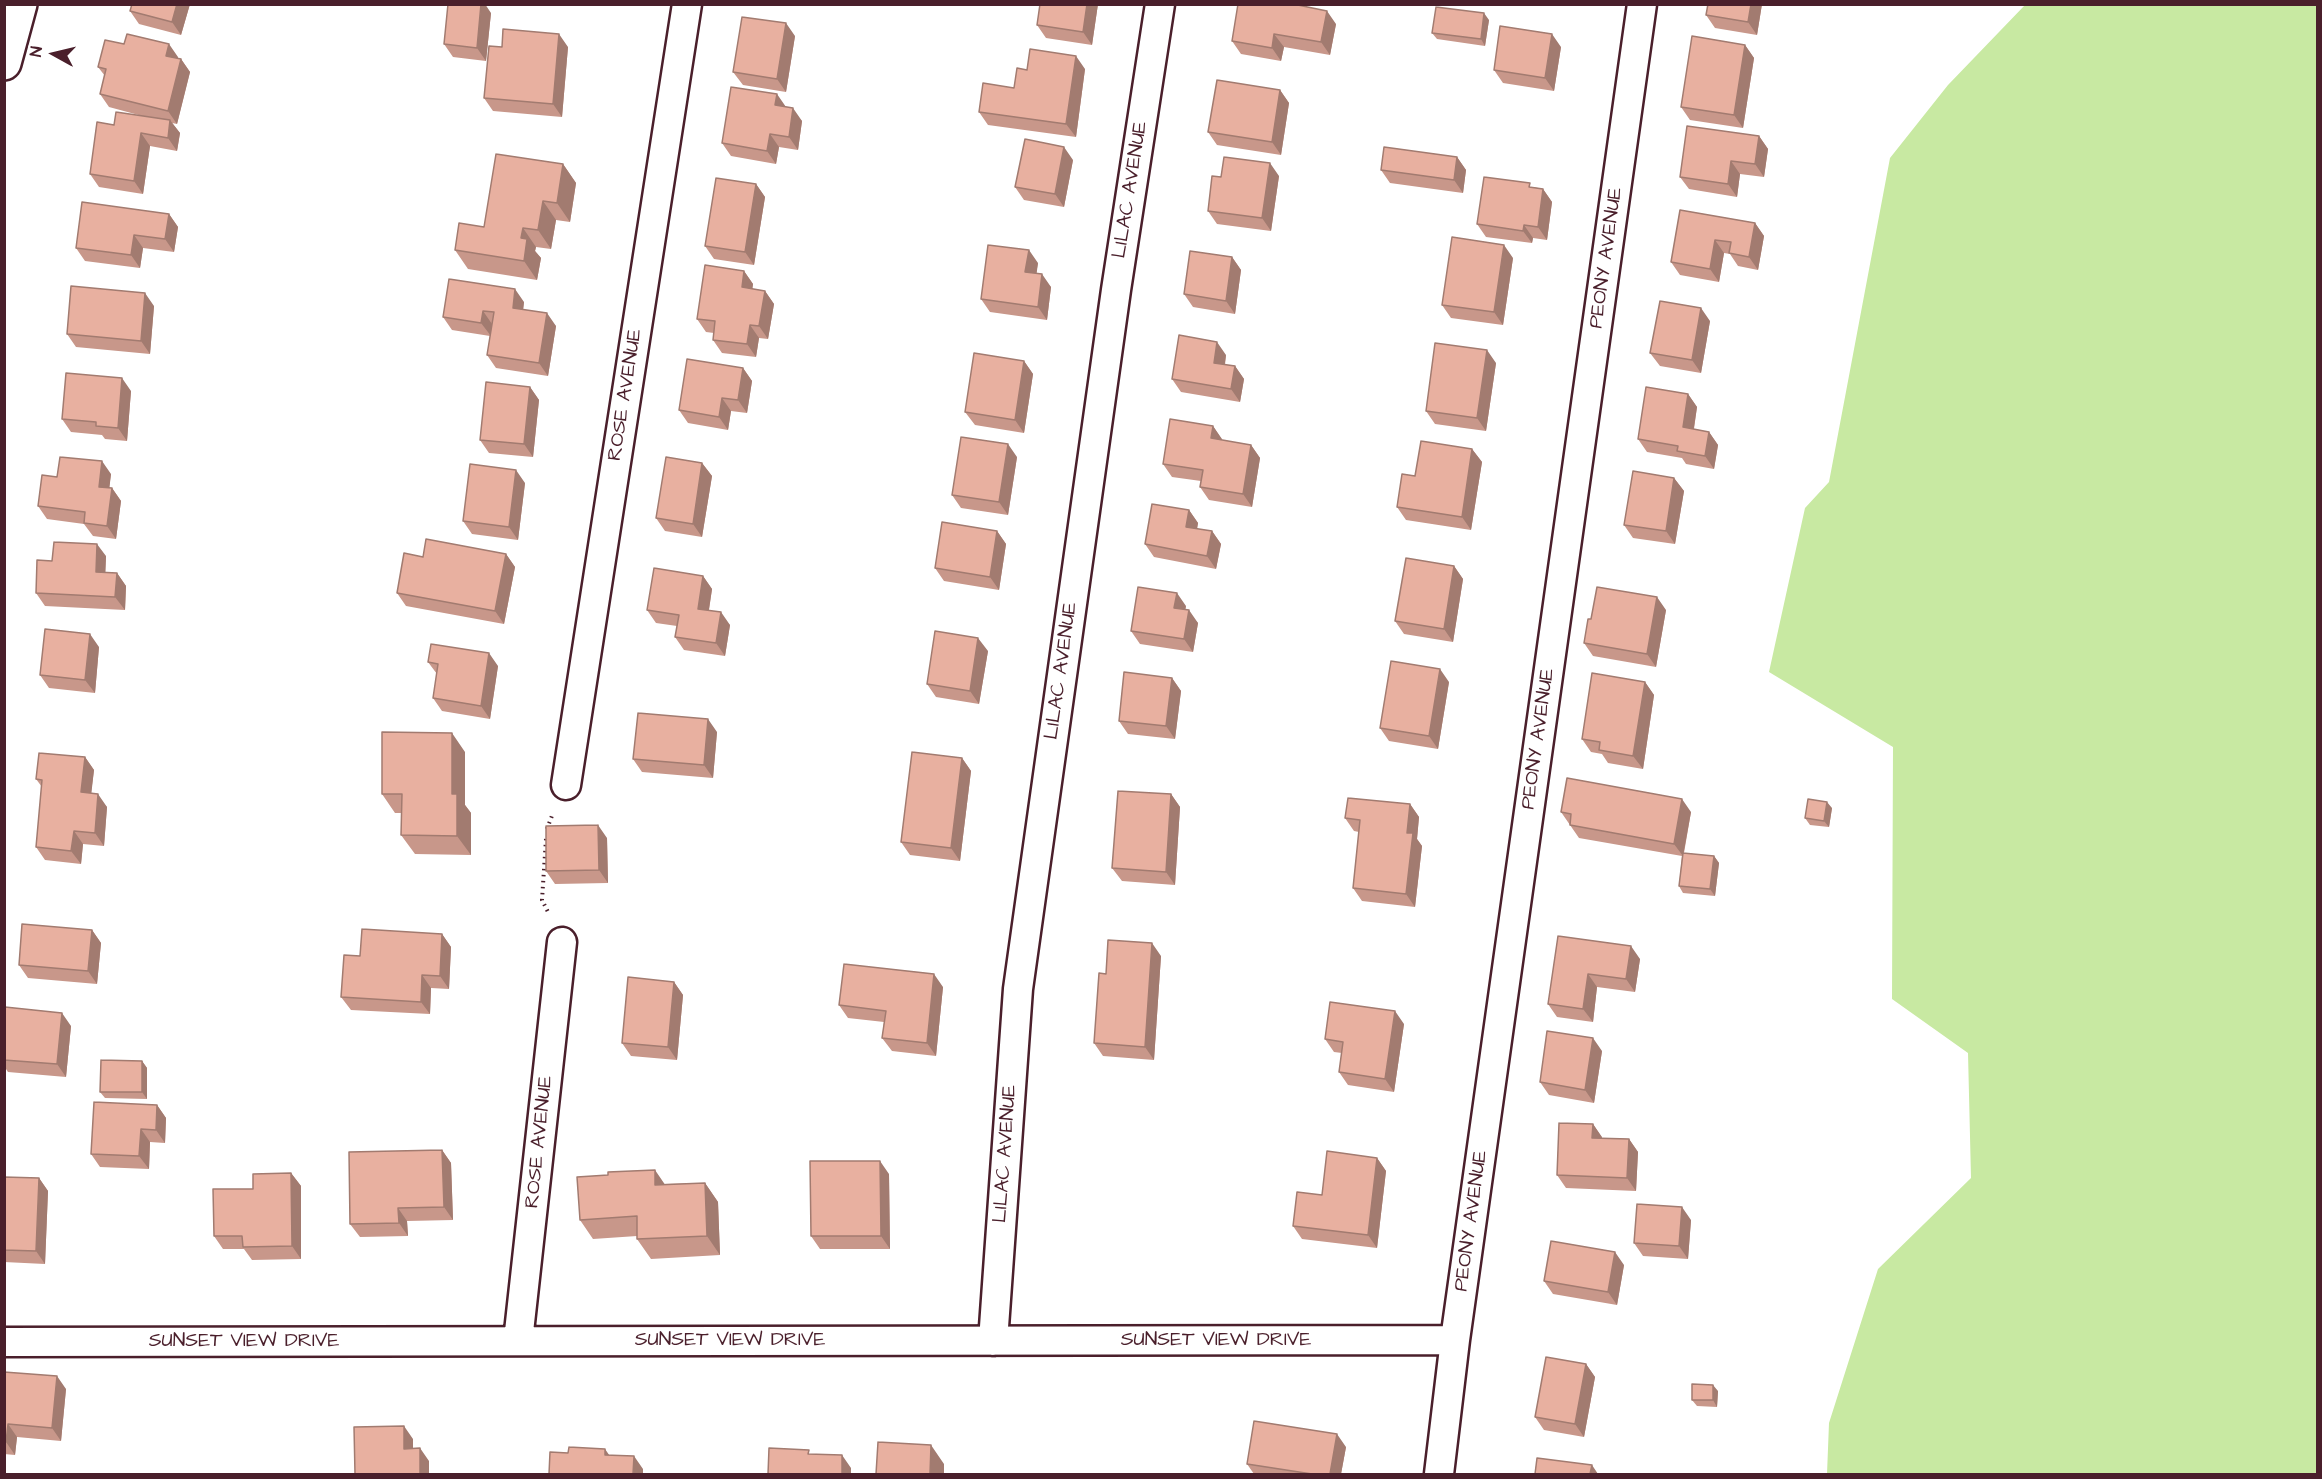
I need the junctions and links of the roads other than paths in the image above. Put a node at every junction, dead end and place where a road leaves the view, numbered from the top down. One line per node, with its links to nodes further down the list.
1 (20, 4): 5 (street)
2 (687, 4): 6 (street, ROSE AVENUE)
3 (1160, 4): 10 (street, LILAC AVENUE)
4 (1642, 4): 8 (street, PEONY AVENUE)
5 (4, 63)
6 (566, 784)
7 (562, 942): 9 (street, ROSE AVENUE)
8 (1455, 1340): 10 (street, SUNSET VIEW DRIVE); 12 (street, PEONY AVENUE)
9 (518, 1341): 10 (street, SUNSET VIEW DRIVE); 11 (street, SUNSET VIEW DRIVE)
10 (993, 1341)
11 (4, 1342)
12 (1439, 1474)

